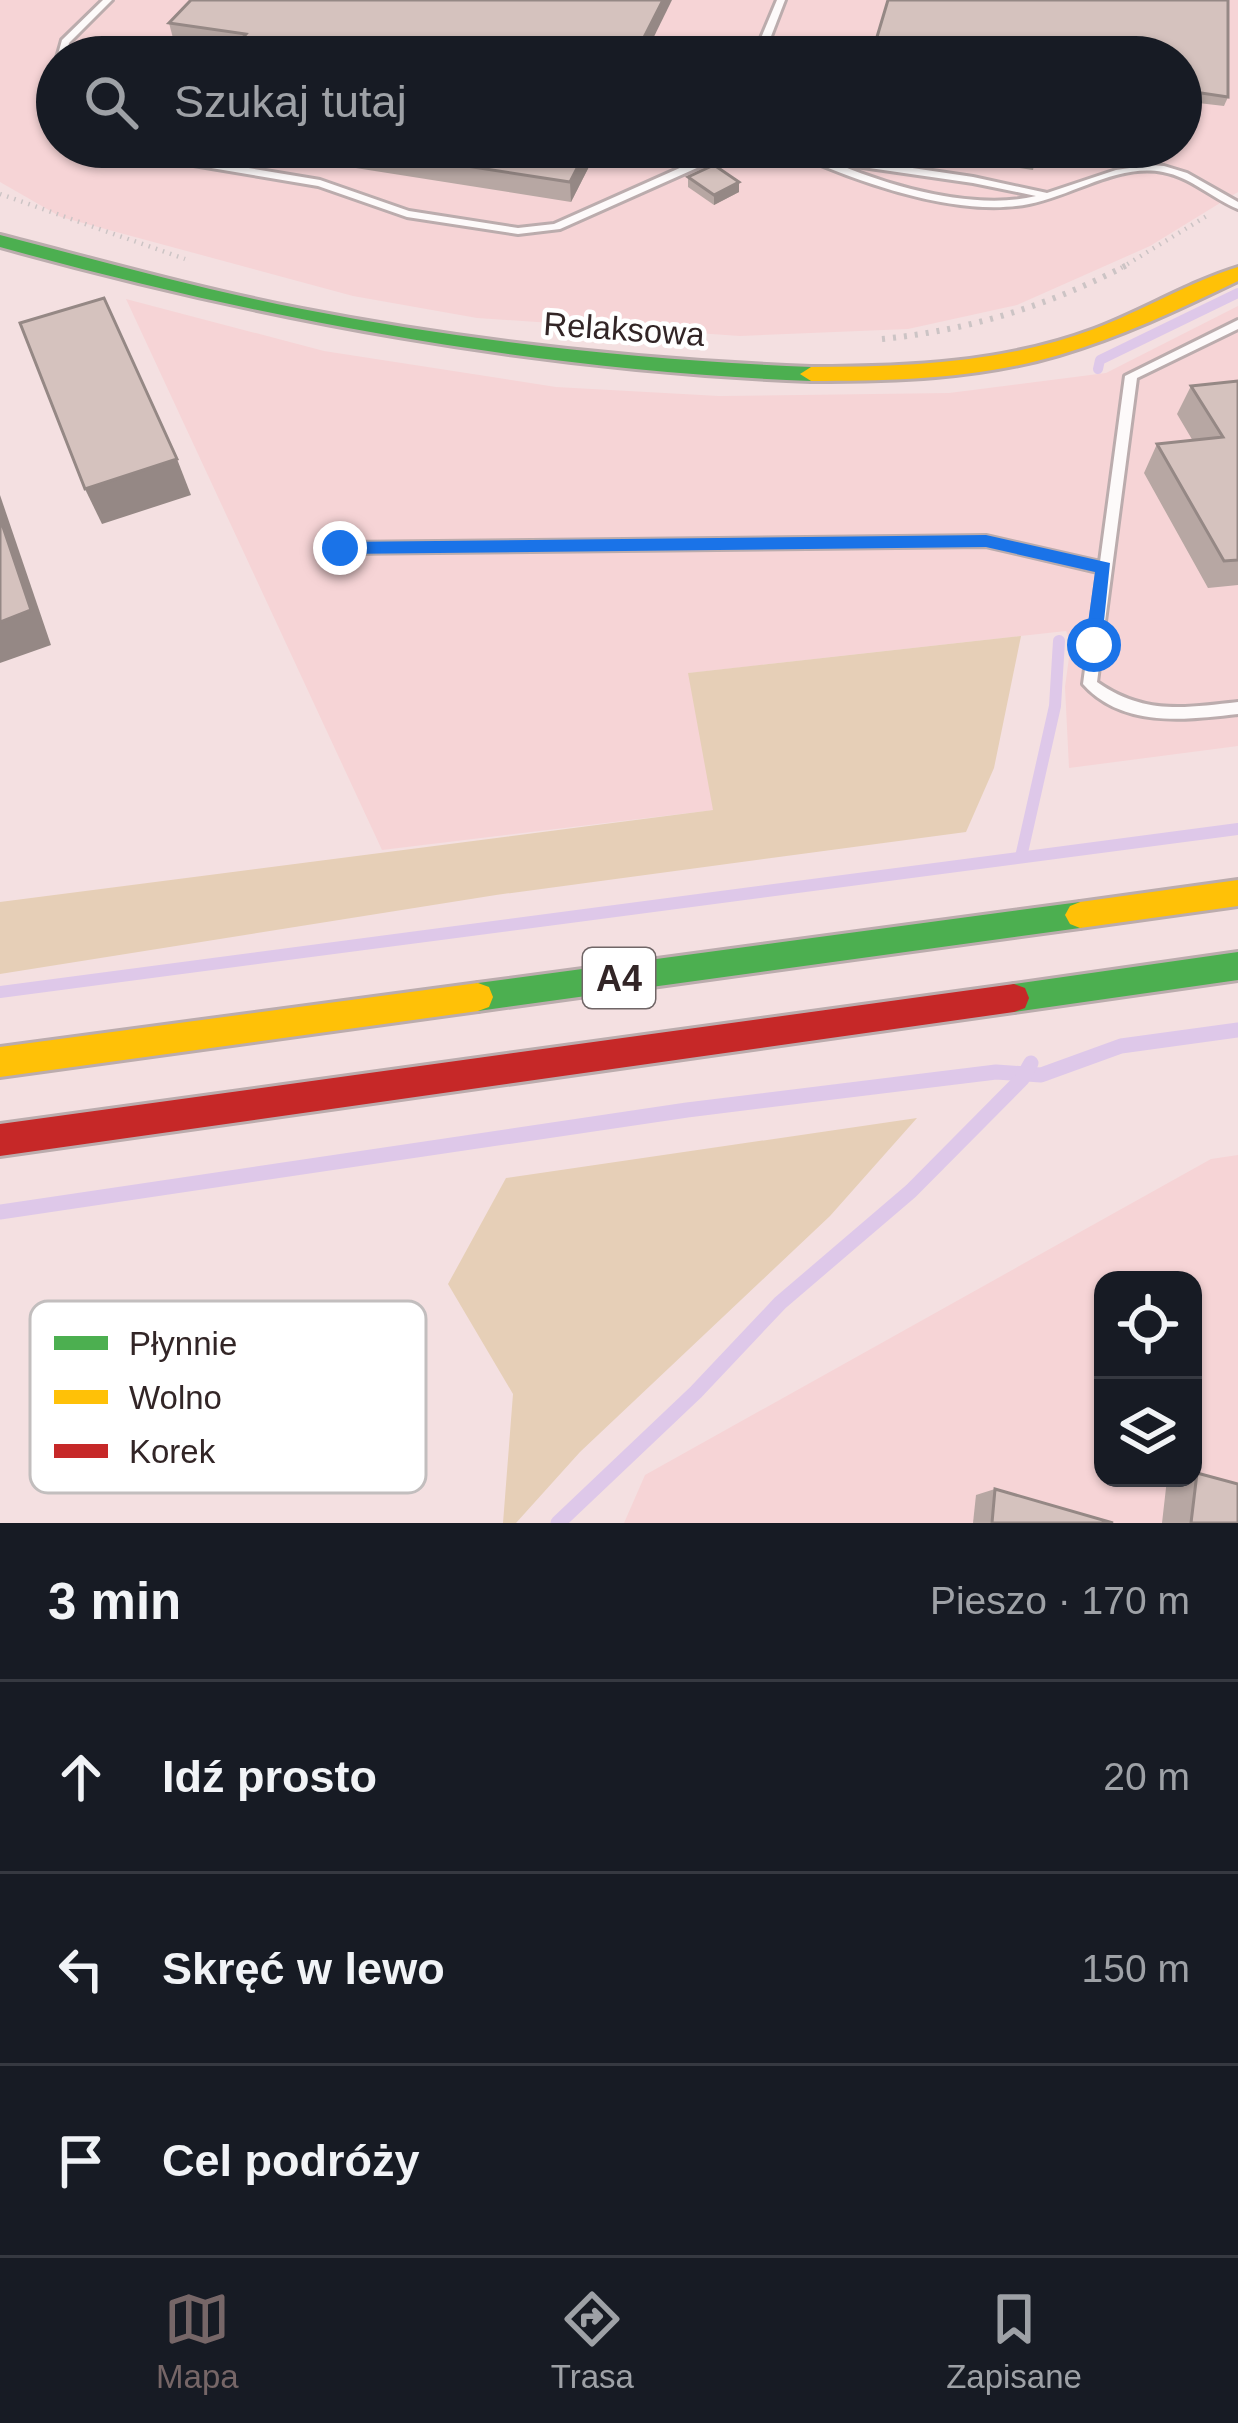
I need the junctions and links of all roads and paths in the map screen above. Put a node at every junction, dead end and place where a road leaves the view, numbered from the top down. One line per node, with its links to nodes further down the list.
1 (108, 0): 3 (lane)
2 (782, 0): 4 (lane)
3 (70, 36)
4 (767, 36)
5 (230, 168): 6 (lane)
6 (688, 168)
7 (838, 168): 10 (lane)
8 (879, 168): 10 (lane)
9 (0, 194): 13 (path)
10 (1044, 195): 11 (lane)
11 (1235, 205): 16 (path)
12 (0, 242): 14 (main road, Relaksowa)
13 (200, 264)
14 (1238, 273)
15 (1238, 324): 18 (lane)
16 (873, 340)
17 (340, 548): 18 (lane)
18 (1104, 568): 19 (lane)
19 (1238, 708)
20 (1238, 893): 22 (main road, A4)
21 (1238, 966): 23 (main road, A4)
22 (0, 1062)
23 (0, 1140)

